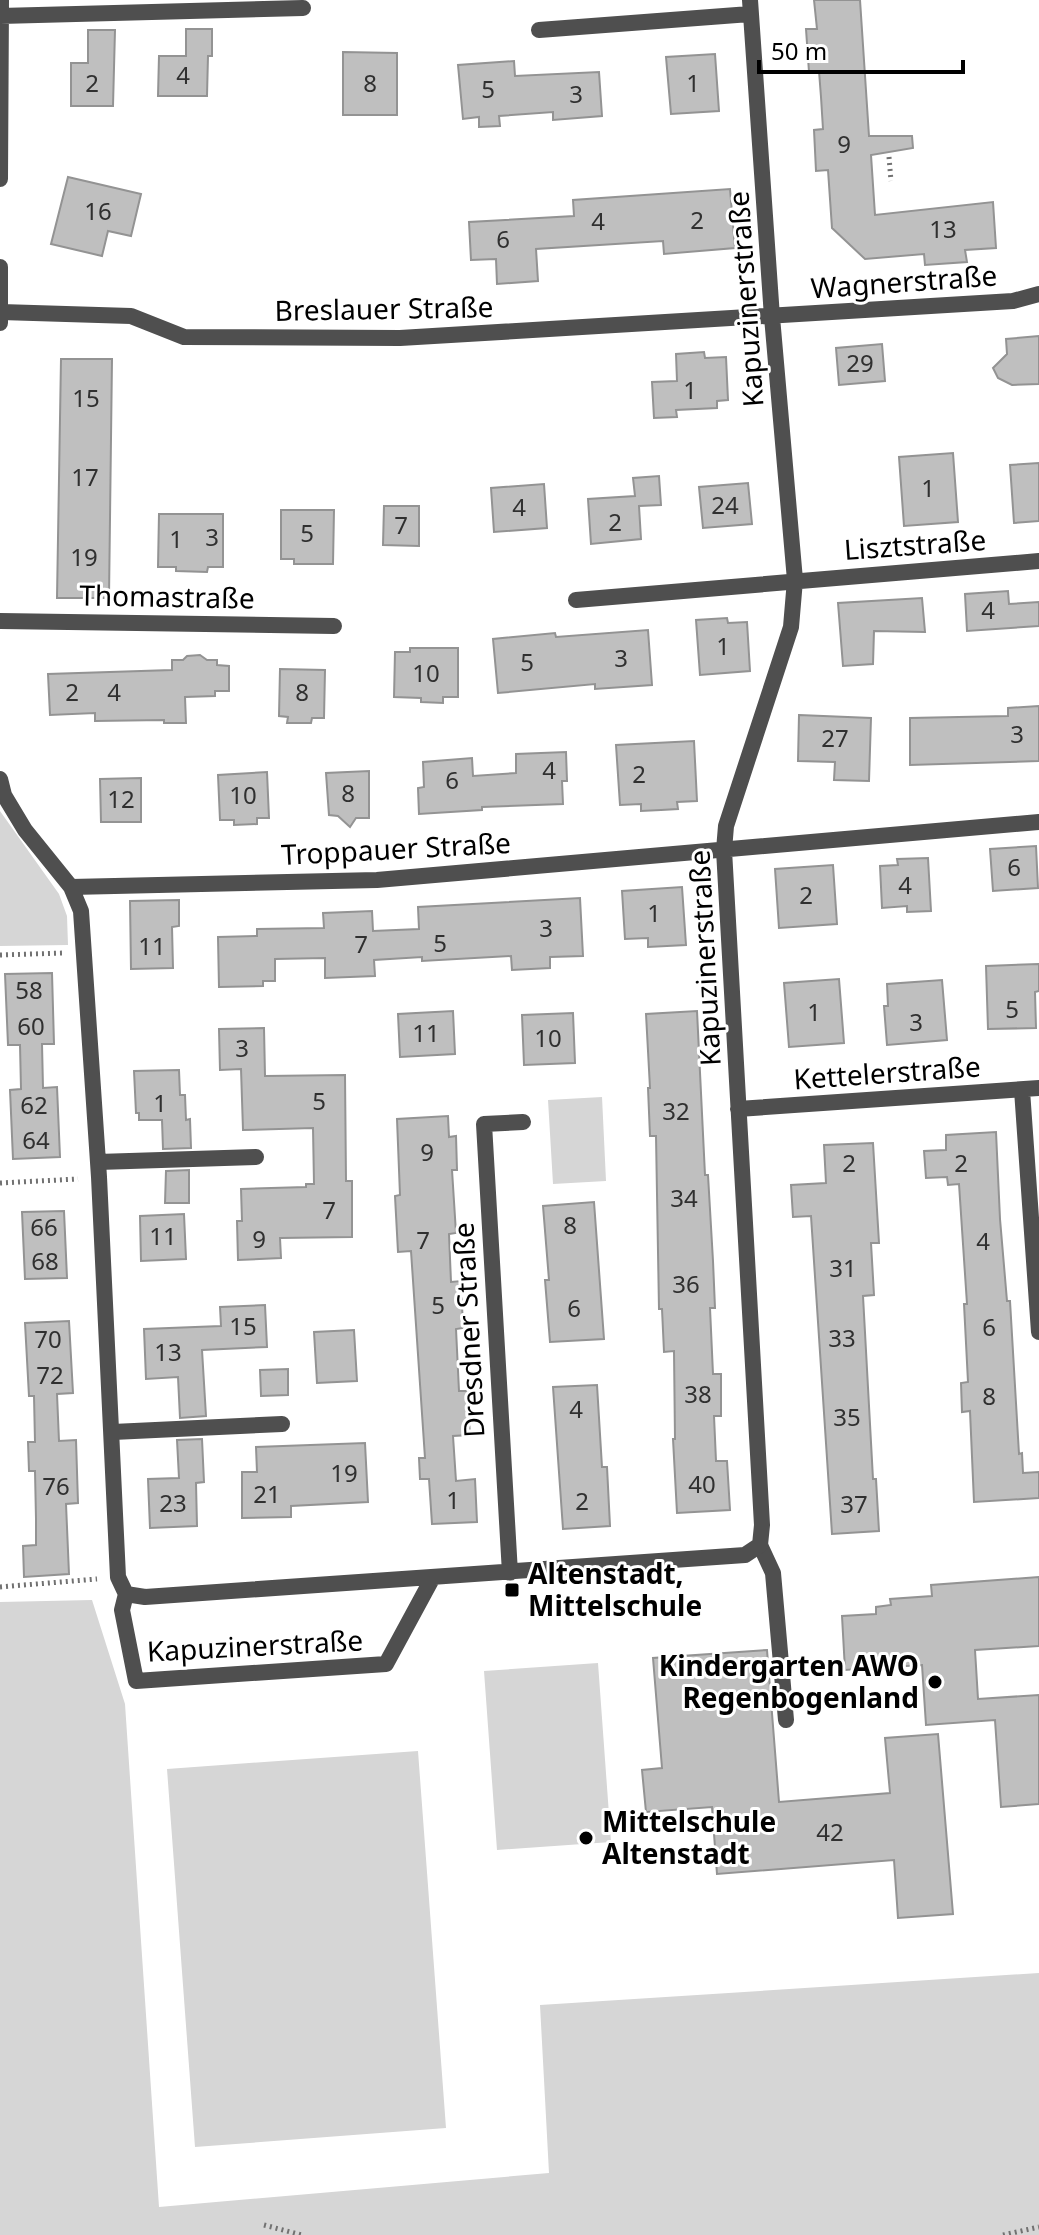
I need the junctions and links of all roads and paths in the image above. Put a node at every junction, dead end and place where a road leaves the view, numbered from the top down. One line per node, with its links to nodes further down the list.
1 (1, 0): 4 (street)
2 (750, 7): 5 (street); 12 (street, Kapuzinerstraße)
3 (303, 8): 4 (street)
4 (0, 16): 7 (street)
5 (539, 30)
6 (889, 157): 8 (path)
7 (0, 179)
8 (891, 181)
9 (0, 267): 11 (street)
10 (1039, 294): 12 (street, Wagnerstraße)
11 (1, 312): 12 (street, Breslauer Straße); 13 (street)
12 (772, 317): 15 (street, Kapuzinerstraße)
13 (0, 323)
14 (1039, 561): 15 (street, Lisztstraße)
15 (795, 580): 16 (street, Lisztstraße); 21 (street, Kapuzinerstraße)
16 (576, 600)
17 (0, 621): 18 (street, Thomastraße)
18 (334, 626)
19 (0, 779): 22 (street)
20 (1039, 822): 21 (street, Troppauer Straße)
21 (724, 850): 22 (street, Troppauer Straße); 26 (street, Kapuzinerstraße)
22 (71, 887): 23 (street)
23 (85, 952): 24 (path); 29 (street)
24 (0, 955)
25 (1031, 1089): 26 (street, Kettelerstraße); 31 (street)
26 (738, 1109): 34 (street, Kapuzinerstraße)
27 (523, 1122): 35 (street, Dresdner Straße)
28 (256, 1157): 29 (street)
29 (99, 1170): 30 (path); 33 (street)
30 (0, 1183)
31 (1039, 1332)
32 (282, 1424): 33 (street)
33 (113, 1432): 36 (street)
34 (760, 1545): 35 (street, Kapuzinerstraße); 40 (street)
35 (510, 1573): 37 (street, Kapuzinerstraße)
36 (118, 1577): 38 (path); 39 (street)
37 (432, 1579): 39 (street, Kapuzinerstraße); 39 (street, Kapuzinerstraße)
38 (0, 1587)
39 (126, 1594)
40 (786, 1720)
41 (264, 2225): 43 (path)
42 (1039, 2227): 44 (path)
43 (302, 2235)
44 (1003, 2235)

